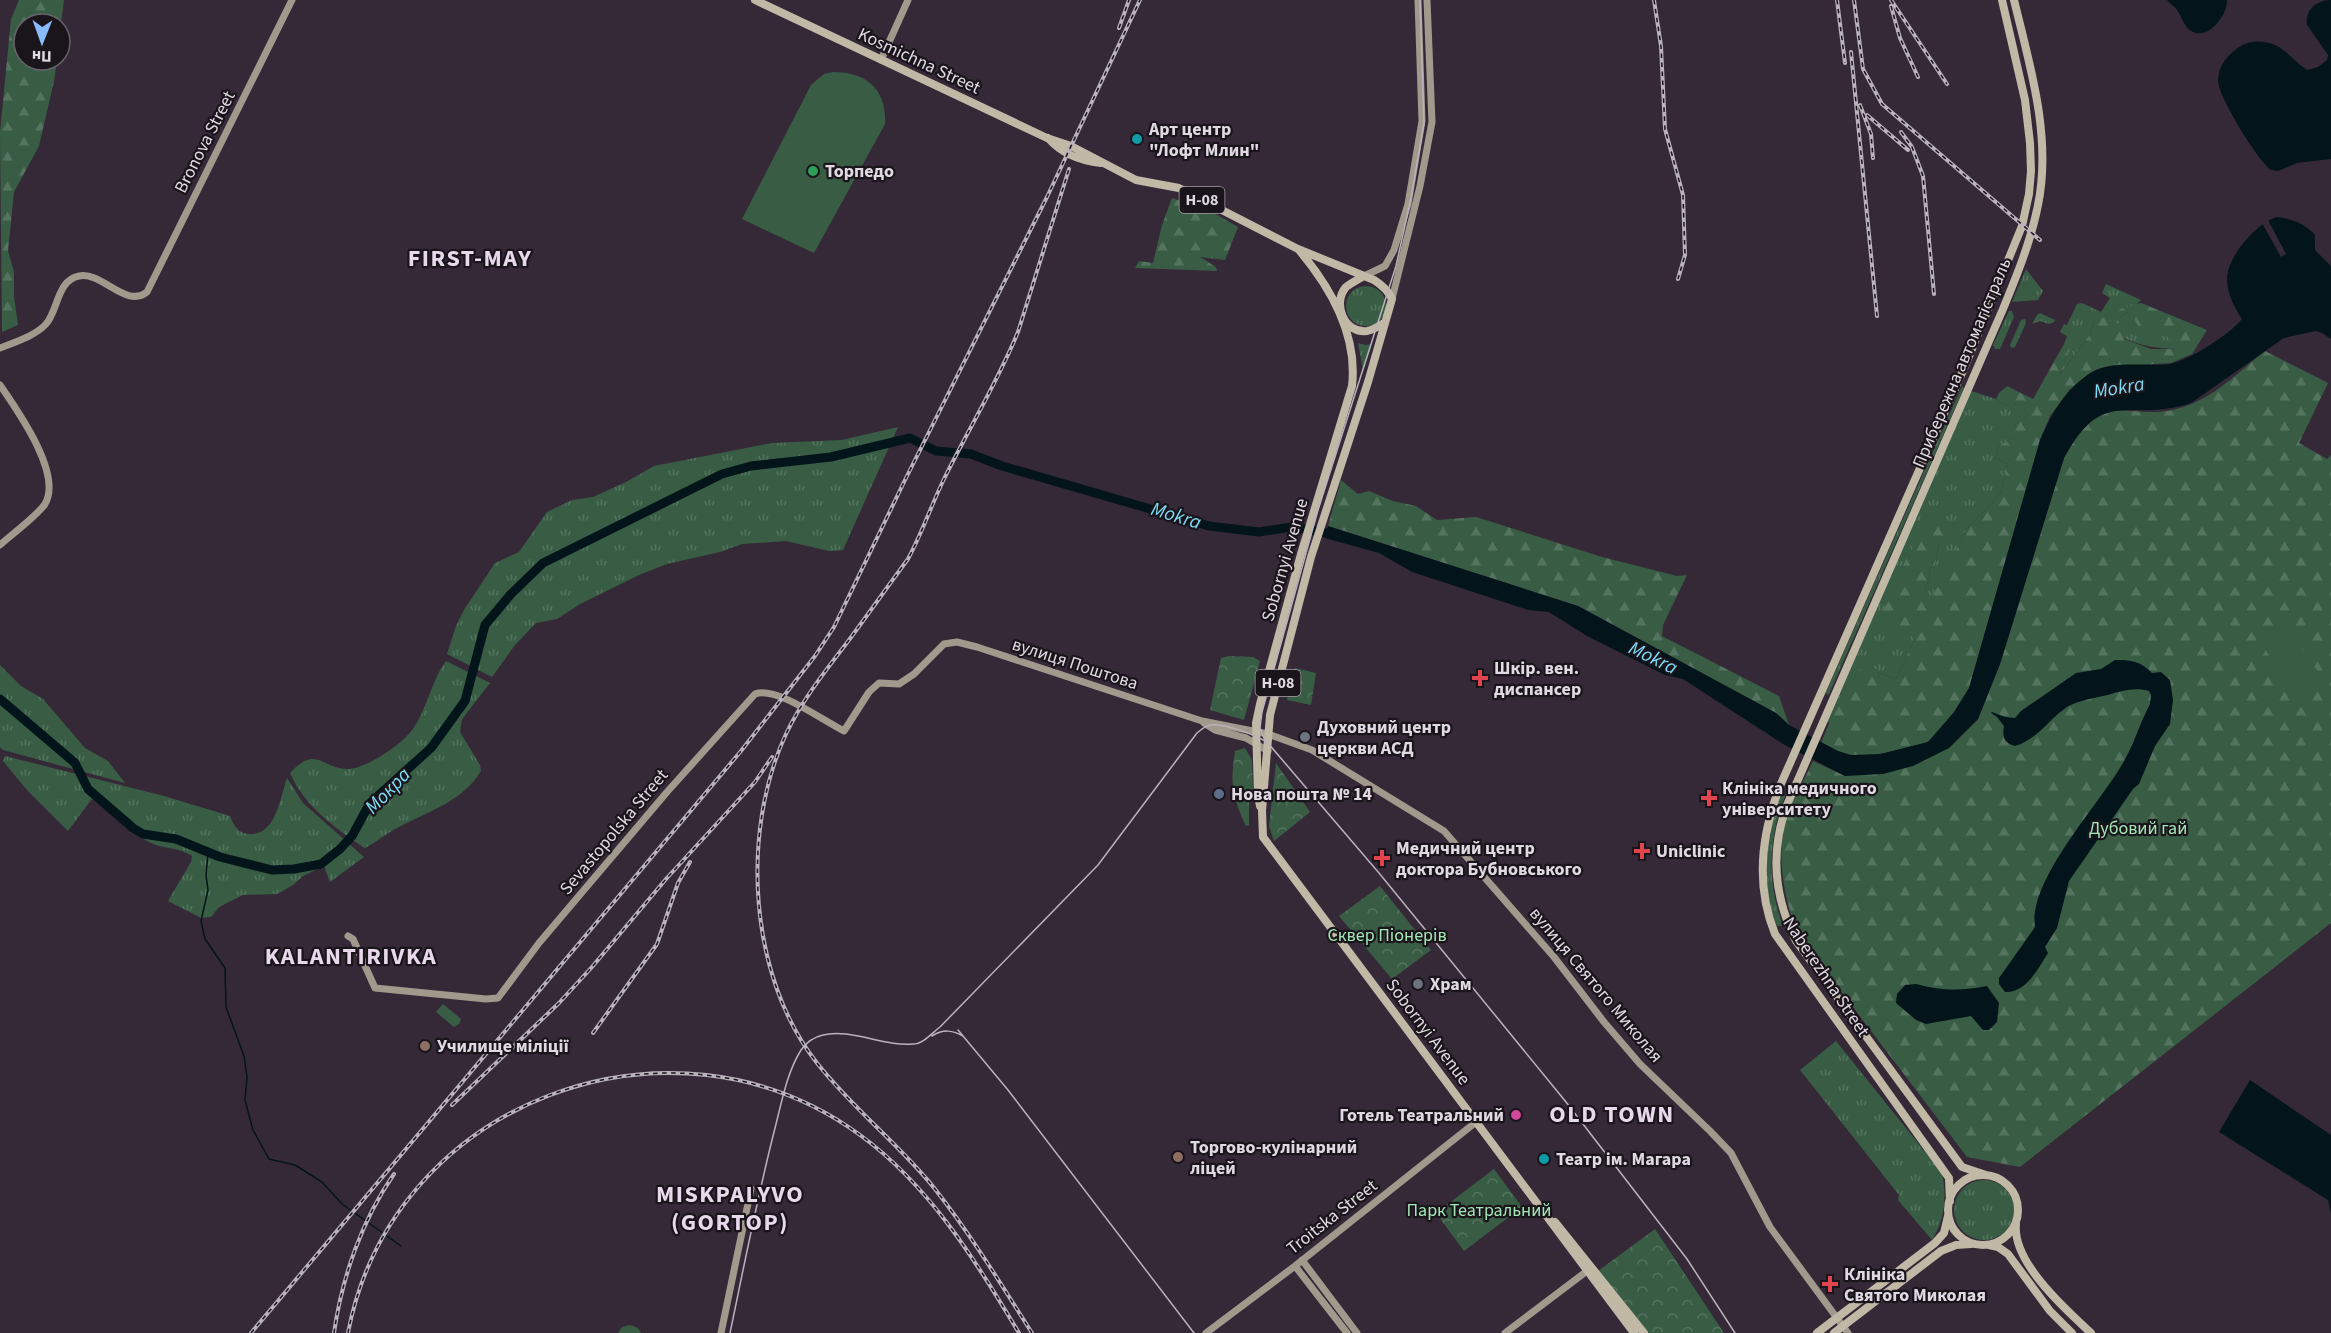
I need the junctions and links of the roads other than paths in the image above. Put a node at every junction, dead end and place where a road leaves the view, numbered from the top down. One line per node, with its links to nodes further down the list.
1 (292, 0): 14 (street, Bronova Street)
2 (755, 0): 8 (main road, Kosmichna Street / Н-08)
3 (908, 0): 8 (street)
4 (1418, 0): 10 (street)
5 (1427, 0): 11 (street)
6 (2002, 0): 15 (main road, Прибережна автомагістраль)
7 (2014, 0): 16 (main road, Прибережна автомагістраль)
8 (881, 60): 9 (main road, Kosmichna Street / Н-08)
9 (1298, 249): 10 (main road, Н-08); 12 (main road, Н-08)
10 (1362, 277): 11 (main road, Н-08); 12 (main road)
11 (1392, 299): 13 (main road, Н-08)
12 (1343, 318): 13 (main road); 24 (main road, Sobornyi Avenue / Н-08)
13 (1384, 323): 25 (main road, Sobornyi Avenue / Н-08)
14 (0, 348)
15 (1965, 366): 16 (main road); 17 (main road, Прибережна автомагістраль)
16 (1976, 370): 19 (main road, Прибережна автомагістраль)
17 (1956, 385): 19 (main road); 22 (main road, Прибережна автомагістраль)
18 (0, 386): 20 (street)
19 (1968, 390): 29 (main road, Прибережна автомагістраль)
20 (0, 545)
21 (760, 692): 23 (street, вулиця Поштова); 31 (street, Sevastopolska Street)
22 (1811, 714): 28 (main road, Naberezhna Street)
23 (1202, 721): 24 (street, вулиця Поштова); 26 (street)
24 (1256, 732): 25 (street, вулиця Святого Миколая); 26 (main road, Sobornyi Avenue / Н-08)
25 (1268, 735): 27 (main road, Sobornyi Avenue / Н-08); 44 (street, вулиця Святого Миколая)
26 (1257, 744): 27 (street); 30 (main road, Sobornyi Avenue / Н-08)
27 (1268, 751): 30 (main road, Sobornyi Avenue / Н-08)
28 (1780, 786): 29 (main road); 35 (main road, Naberezhna Street)
29 (1792, 792): 33 (main road)
30 (1262, 811): 32 (main road, Sobornyi Avenue / Н-08)
31 (348, 936)
32 (1476, 1122): 38 (street, Troitska Street); 40 (main road, Sobornyi Avenue / Н-08)
33 (1986, 1175): 35 (main road); 36 (main road)
34 (751, 1189): 46 (street)
35 (1949, 1205): 37 (main road); 44 (main road)
36 (2017, 1219): 37 (main road); 41 (main road)
37 (1981, 1244): 42 (main road); 44 (main road)
38 (1302, 1260): 39 (street, Troitska Street); 49 (street)
39 (1295, 1266): 47 (street, Troitska Street); 48 (street)
40 (1589, 1270): 50 (street); 51 (main road, Sobornyi Avenue / Н-08); 52 (main road, Sobornyi Avenue / Н-08)
41 (2061, 1304): 42 (main road); 43 (main road)
42 (2050, 1311): 45 (main road)
43 (2075, 1318): 45 (main road); 57 (main road)
44 (1840, 1322): 53 (main road); 54 (main road); 55 (street, вулиця Святого Миколая)
45 (2065, 1326): 56 (main road)
46 (721, 1333)
47 (1206, 1333)
48 (1347, 1333)
49 (1357, 1333)
50 (1505, 1333)
51 (1634, 1333)
52 (1644, 1333)
53 (1817, 1333)
54 (1834, 1333)
55 (1848, 1333)
56 (2072, 1333)
57 (2091, 1333)

